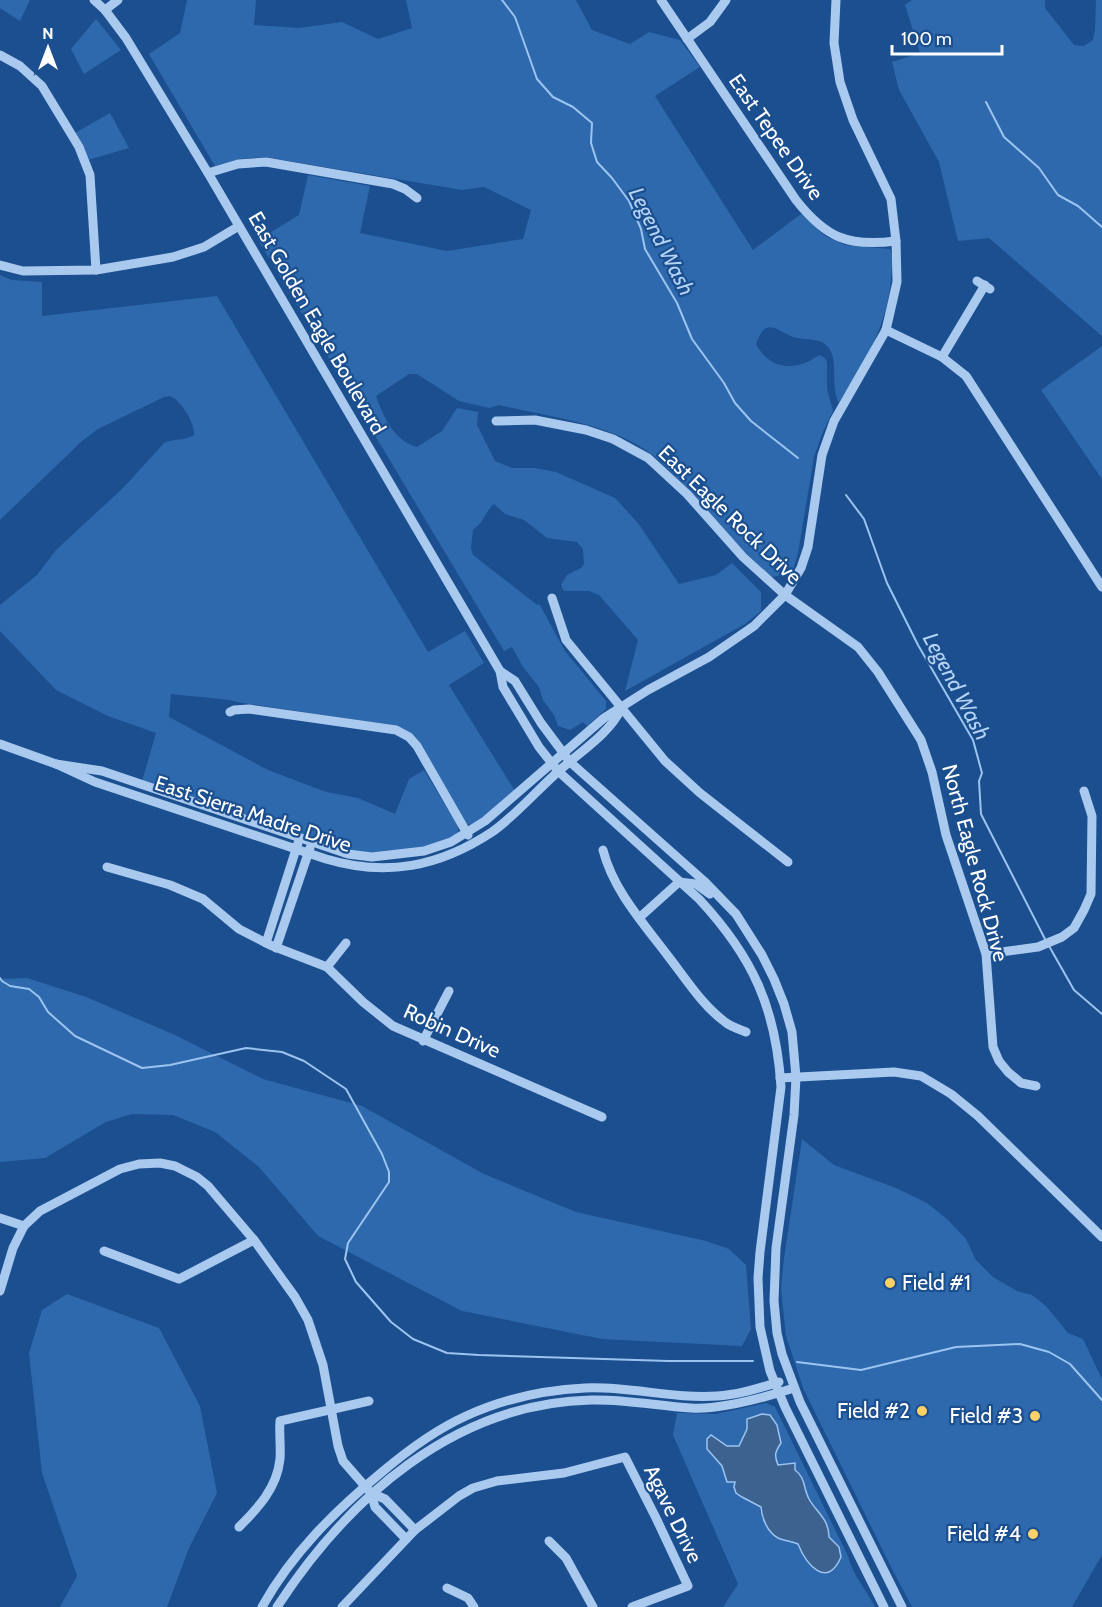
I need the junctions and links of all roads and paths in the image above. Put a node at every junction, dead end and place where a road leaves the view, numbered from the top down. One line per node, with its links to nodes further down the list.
1 (94, 0): 6 (street, East Golden Eagle Boulevard)
2 (118, 0): 6 (street)
3 (661, 0): 7 (street, East Tepee Drive)
4 (726, 0): 7 (street)
5 (837, 0): 12 (street)
6 (105, 10): 9 (street, East Golden Eagle Boulevard)
7 (687, 39): 12 (street, East Tepee Drive)
8 (0, 55): 14 (street)
9 (208, 172): 10 (street); 11 (street, East Golden Eagle Boulevard)
10 (417, 198)
11 (239, 226): 14 (street); 23 (street, East Golden Eagle Boulevard)
12 (896, 241): 16 (street)
13 (0, 265): 14 (street)
14 (96, 270)
15 (984, 285): 17 (street)
16 (886, 330): 17 (street); 20 (street)
17 (942, 357): 19 (street)
18 (496, 421): 20 (street, East Eagle Rock Drive)
19 (1102, 587)
20 (785, 595): 22 (street, East Eagle Rock Drive); 24 (street)
21 (552, 598): 24 (street)
22 (858, 647): 47 (street, North Eagle Rock Drive)
23 (500, 671): 27 (street, East Golden Eagle Boulevard); 28 (street, East Golden Eagle Boulevard)
24 (621, 709): 27 (street); 39 (street)
25 (230, 712): 32 (street)
26 (0, 744): 29 (street, East Sierra Madre Drive)
27 (567, 758): 28 (street, East Sierra Madre Drive); 30 (street, East Sierra Madre Drive); 42 (street, East Golden Eagle Boulevard)
28 (552, 762): 30 (street, East Golden Eagle Boulevard); 32 (street, East Sierra Madre Drive)
29 (56, 764): 33 (street, East Sierra Madre Drive); 36 (street, East Sierra Madre Drive)
30 (558, 771): 35 (street, East Sierra Madre Drive); 41 (street, East Golden Eagle Boulevard)
31 (1084, 791): 47 (street)
32 (466, 832): 34 (street, East Sierra Madre Drive); 35 (street)
33 (300, 838): 34 (street, East Sierra Madre Drive); 36 (street)
34 (312, 842): 38 (street)
35 (473, 842): 38 (street, East Sierra Madre Drive)
36 (297, 849): 38 (street, East Sierra Madre Drive); 44 (street)
37 (603, 850): 43 (street)
38 (309, 853): 46 (street)
39 (788, 862)
40 (107, 867): 44 (street, Robin Drive)
41 (679, 882): 42 (street); 43 (street); 53 (street, East Golden Eagle Boulevard)
42 (736, 914): 52 (street, East Golden Eagle Boulevard)
43 (639, 918): 50 (street)
44 (266, 943): 46 (street, Robin Drive)
45 (346, 943): 48 (street)
46 (276, 948): 48 (street, Robin Drive)
47 (986, 954): 54 (street, North Eagle Rock Drive)
48 (327, 967): 51 (street, Robin Drive)
49 (449, 991): 51 (street)
50 (746, 1032)
51 (423, 1041): 55 (street, Robin Drive)
52 (796, 1077): 53 (street); 58 (street); 62 (street, East Golden Eagle Boulevard)
53 (780, 1078): 63 (street, East Golden Eagle Boulevard)
54 (1036, 1086)
55 (602, 1117)
56 (0, 1218): 57 (street)
57 (24, 1226): 59 (street); 61 (street)
58 (1102, 1237)
59 (254, 1240): 60 (street); 67 (street)
60 (104, 1251)
61 (0, 1291)
62 (790, 1379): 63 (street); 64 (street, East Golden Eagle Boulevard)
63 (775, 1383): 65 (street, East Golden Eagle Boulevard); 68 (street)
64 (794, 1388): 65 (street); 81 (street, East Golden Eagle Boulevard)
65 (779, 1393): 68 (street); 80 (street, East Golden Eagle Boulevard)
66 (369, 1401): 67 (street)
67 (332, 1408): 68 (street); 69 (street)
68 (368, 1489): 70 (street); 71 (street); 74 (street); 75 (street)
69 (239, 1527)
70 (415, 1530): 71 (street); 79 (street, Agave Drive)
71 (406, 1539): 76 (street)
72 (549, 1541): 78 (street)
73 (447, 1588): 77 (street)
74 (262, 1607)
75 (277, 1607)
76 (342, 1607)
77 (474, 1607)
78 (593, 1607)
79 (632, 1607)
80 (884, 1607)
81 (902, 1607)

